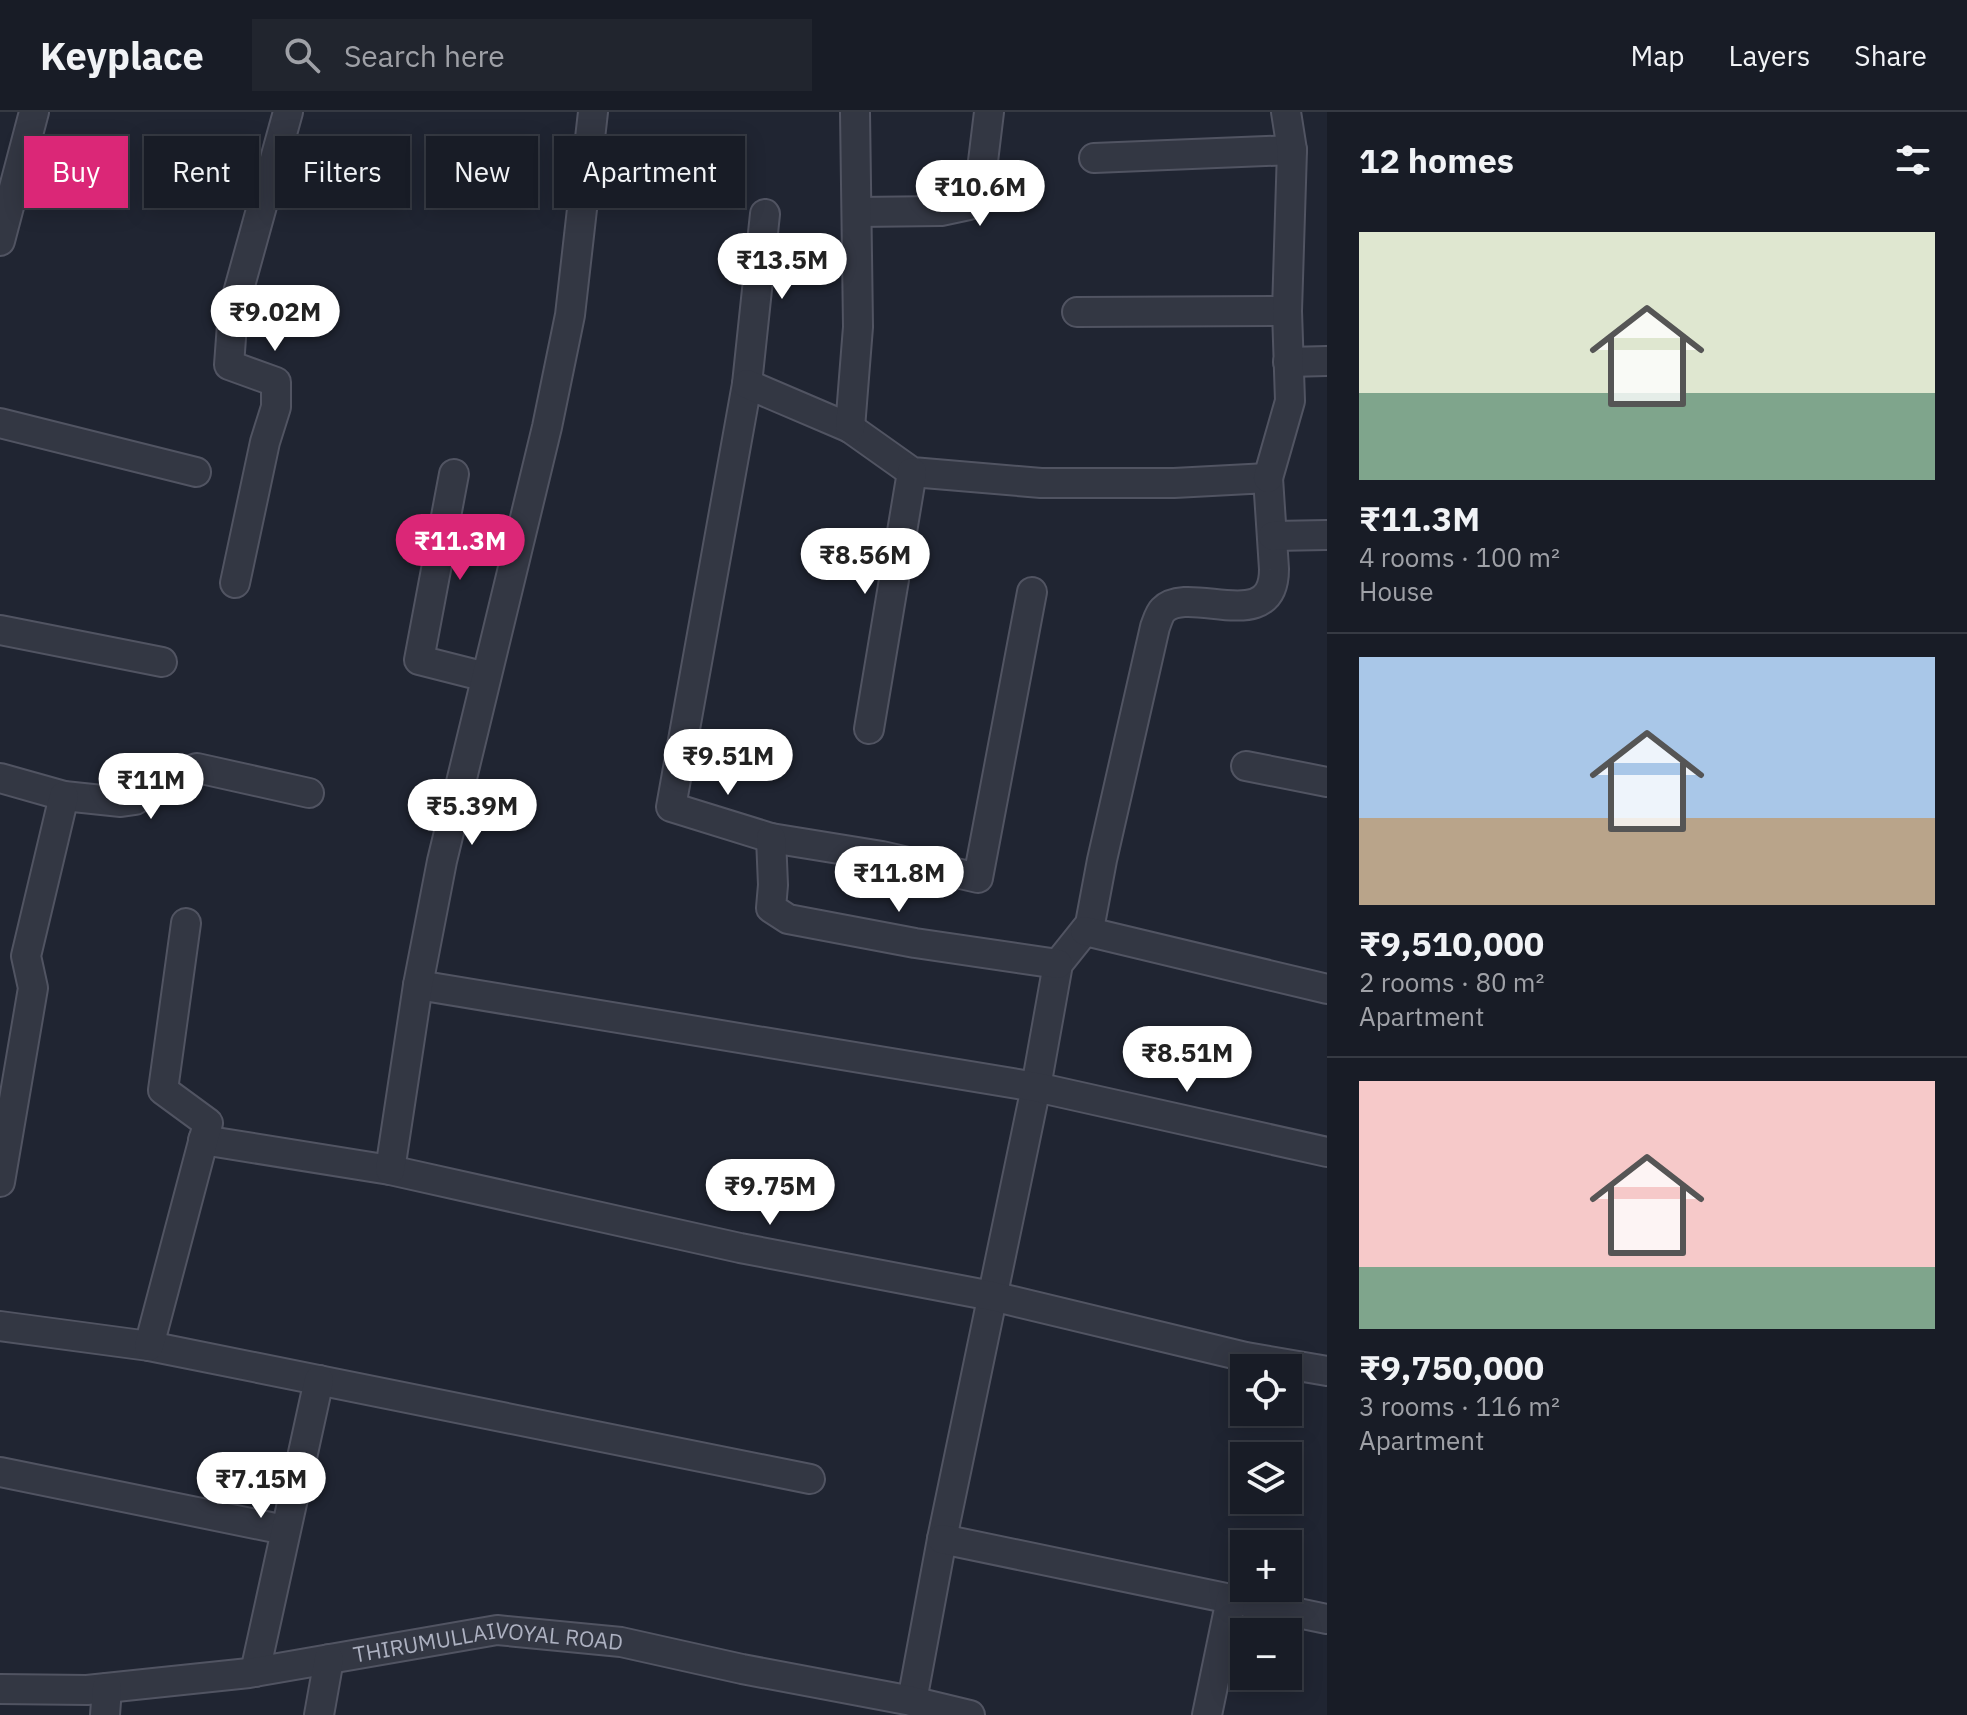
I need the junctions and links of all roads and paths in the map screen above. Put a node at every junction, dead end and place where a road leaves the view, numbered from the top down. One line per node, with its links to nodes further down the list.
1 (34, 112): 11 (street)
2 (288, 112): 25 (street)
3 (593, 112): 29 (street)
4 (855, 112): 9 (street)
5 (989, 112): 9 (street)
6 (1286, 112): 7 (street)
7 (1292, 150): 8 (street); 12 (street)
8 (1094, 158)
9 (858, 212): 18 (street)
10 (765, 214): 16 (street)
11 (0, 241)
12 (1287, 311): 13 (street); 15 (street)
13 (1077, 312)
14 (1327, 361): 15 (street)
15 (1288, 362): 22 (street)
16 (747, 384): 18 (street); 36 (street)
17 (0, 423): 19 (street)
18 (850, 428): 20 (street)
19 (196, 472)
20 (912, 472): 22 (street); 30 (street)
21 (454, 474): 29 (street)
22 (1268, 478): 24 (street)
23 (1327, 535): 24 (street)
24 (1273, 536): 38 (street)
25 (235, 583)
26 (1032, 592): 36 (street)
27 (0, 630): 28 (street)
28 (162, 662)
29 (486, 677): 40 (street)
30 (869, 729)
31 (1246, 766): 33 (street)
32 (0, 778): 35 (street)
33 (1327, 782)
34 (309, 793): 35 (street)
35 (64, 796): 46 (street)
36 (771, 838): 39 (street)
37 (186, 923): 43 (street)
38 (1085, 931): 39 (street); 41 (street)
39 (1058, 964): 42 (street)
40 (418, 985): 42 (street); 45 (street)
41 (1327, 989)
42 (1036, 1087): 44 (street); 47 (street)
43 (203, 1140): 45 (street); 49 (street)
44 (1327, 1152)
45 (390, 1170): 47 (street)
46 (0, 1182)
47 (992, 1296): 50 (street); 55 (street)
48 (0, 1326): 49 (street)
49 (149, 1346): 51 (street)
50 (1327, 1371)
51 (319, 1380): 53 (street); 54 (street)
52 (0, 1472): 54 (street)
53 (810, 1479)
54 (285, 1530): 61 (street)
55 (942, 1539): 56 (street); 63 (street)
56 (1230, 1599)
57 (1230, 1602): 67 (street)
58 (1245, 1602): 59 (street)
59 (1327, 1619)
60 (329, 1659): 61 (street, THIRUMULLAIVOYAL ROAD); 63 (street, THIRUMULLAIVOYAL ROAD); 65 (street)
61 (255, 1672): 64 (street, THIRUMULLAIVOYAL ROAD)
62 (0, 1689): 64 (street, THIRUMULLAIVOYAL ROAD)
63 (912, 1701): 66 (street, THIRUMULLAIVOYAL ROAD)
64 (106, 1702)
65 (319, 1715)
66 (970, 1715)
67 (1207, 1715)

